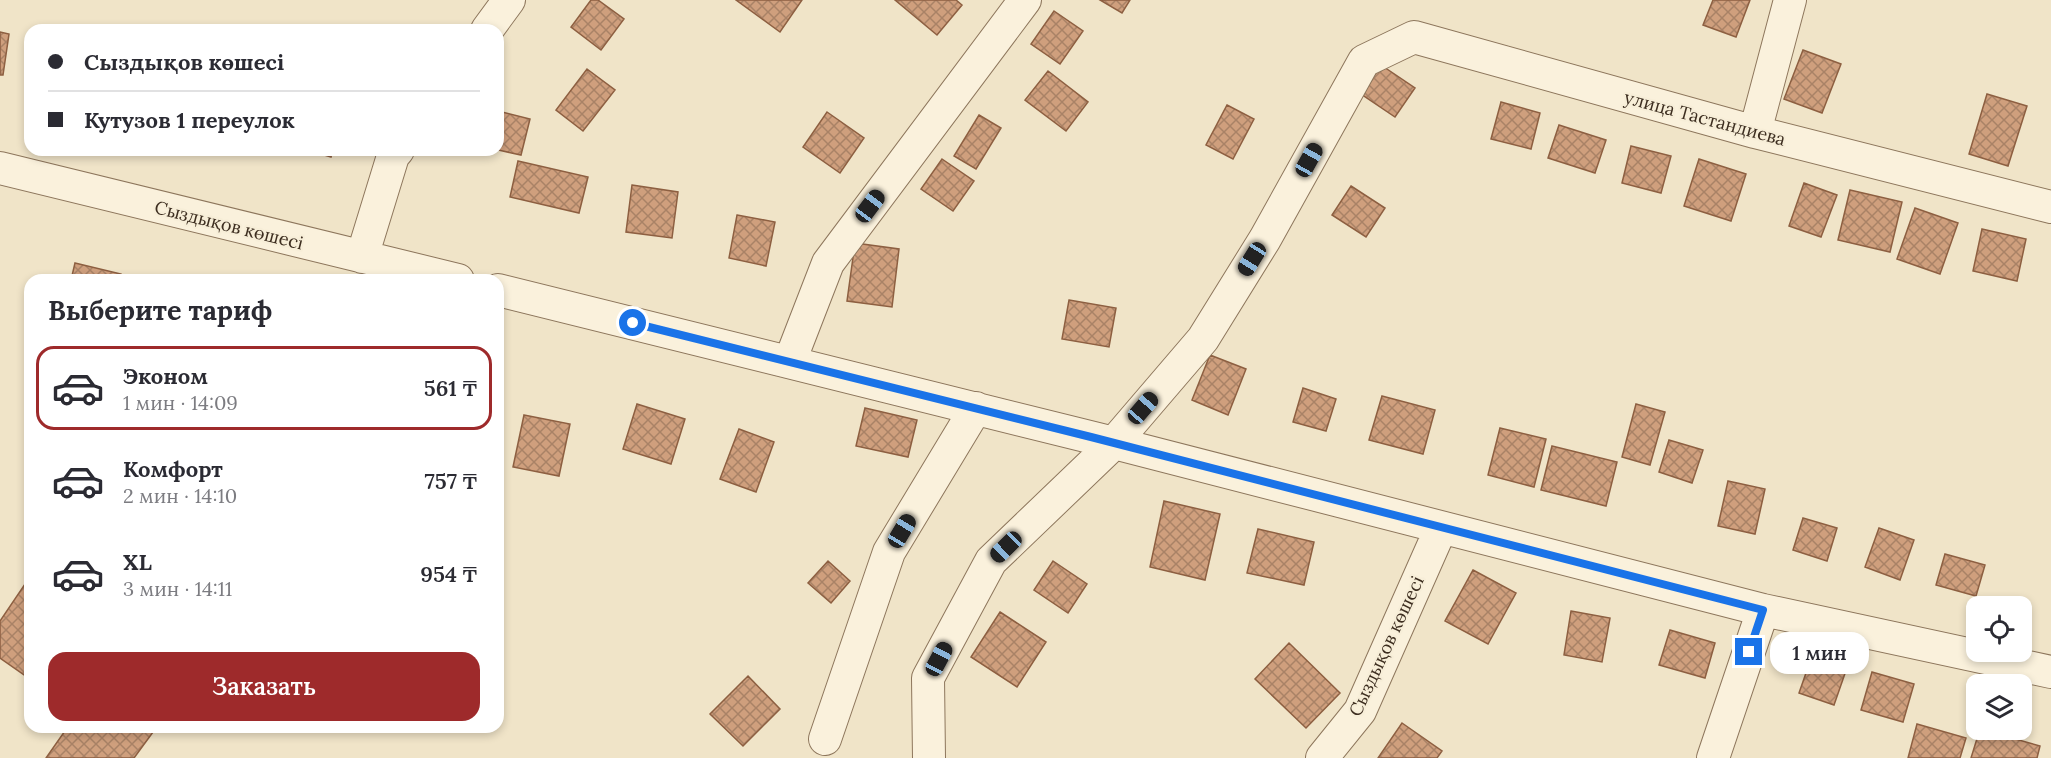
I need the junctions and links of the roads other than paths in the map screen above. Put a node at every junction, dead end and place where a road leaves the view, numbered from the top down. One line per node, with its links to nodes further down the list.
1 (509, 0): 4 (street)
2 (1025, 0): 12 (street)
3 (1790, 0): 5 (street)
4 (491, 24)
5 (1755, 132): 8 (street, улица Тастандиева); 14 (street, улица Тастандиева)
6 (393, 156): 9 (street)
7 (0, 168): 9 (street, Сыздықов көшесі)
8 (2051, 207)
9 (362, 257): 10 (street, Сыздықов көшесі)
10 (433, 274)
11 (504, 291): 12 (street)
12 (790, 361): 13 (street)
13 (976, 408): 14 (street); 18 (street)
14 (1114, 443): 15 (street); 19 (street)
15 (1441, 528): 16 (street); 20 (street, Сыздықов көшесі)
16 (1763, 610): 17 (street); 21 (street)
17 (2051, 672)
18 (825, 739)
19 (928, 758)
20 (1322, 758)
21 (1713, 758)

